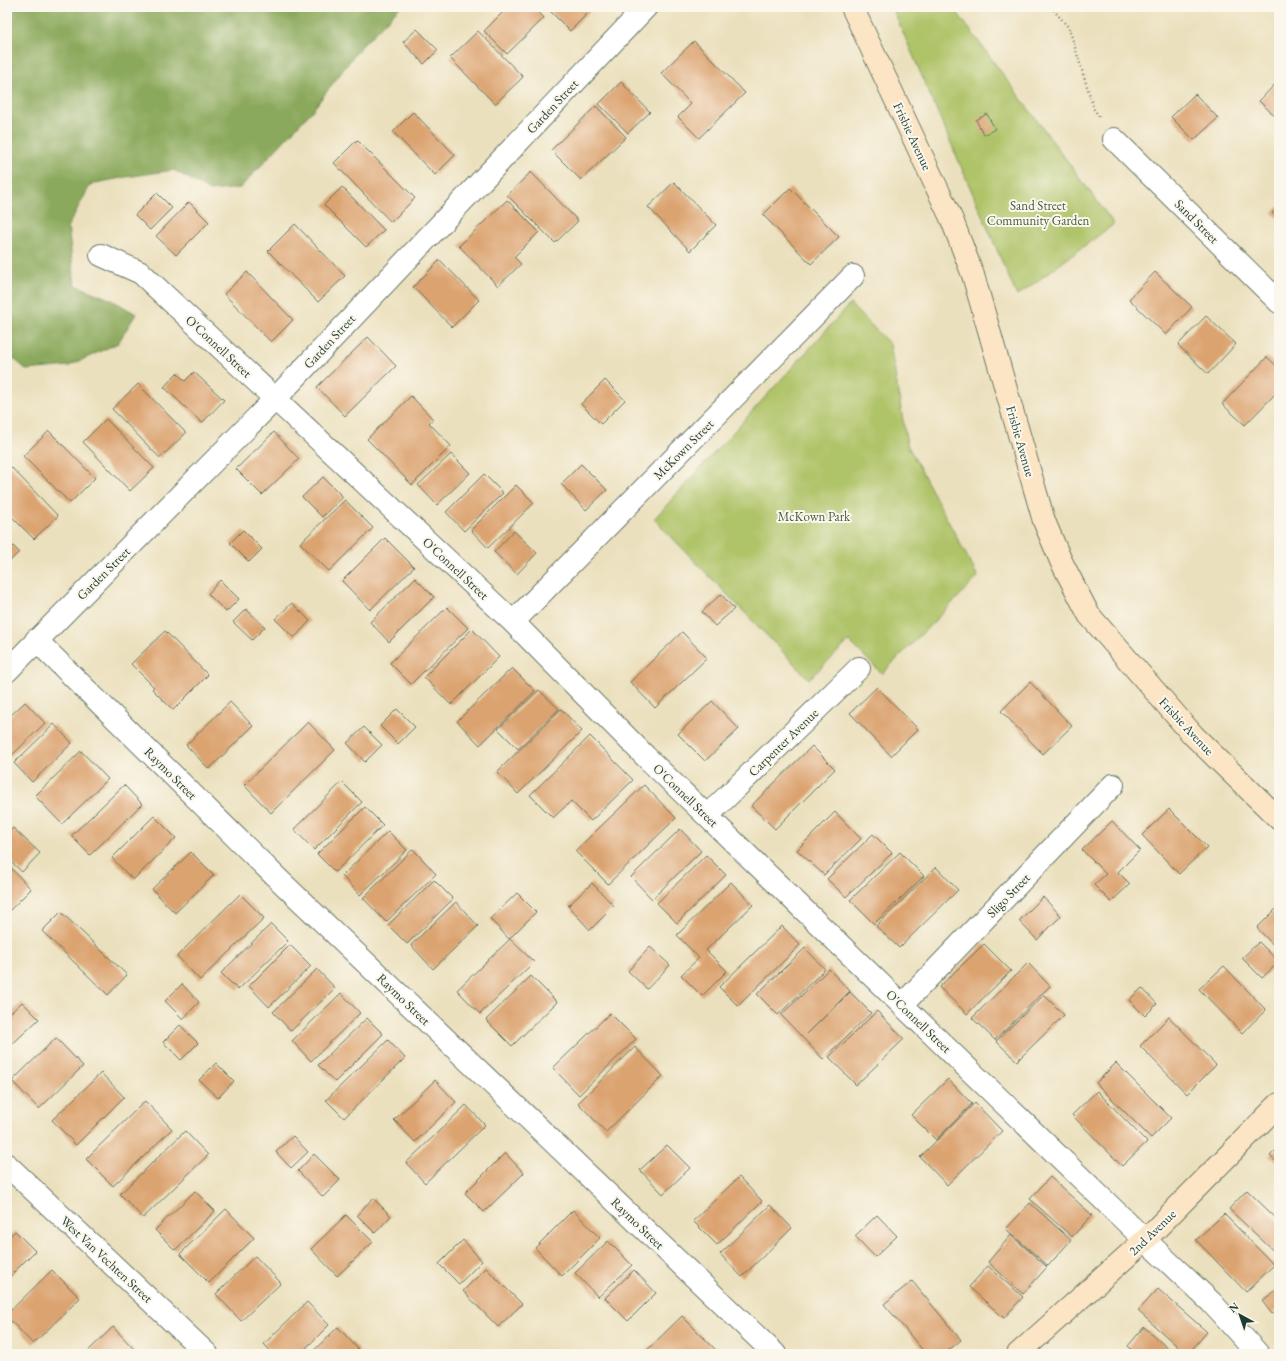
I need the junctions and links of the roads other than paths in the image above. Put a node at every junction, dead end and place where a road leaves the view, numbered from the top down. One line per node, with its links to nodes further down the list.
1 (646, 7): 7 (street, Garden Street)
2 (852, 7): 14 (street, Frisbie Avenue)
3 (1114, 140): 6 (street, Sand Street)
4 (101, 255): 7 (street, O'Connell Street)
5 (853, 276): 8 (street, McKown Street)
6 (1279, 302)
7 (276, 398): 8 (street, O'Connell Street); 9 (street, Garden Street)
8 (513, 622): 13 (street, O'Connell Street)
9 (36, 640): 11 (street, Garden Street); 20 (street, Raymo Street)
10 (859, 668): 13 (street, Carpenter Avenue)
11 (7, 670)
12 (1113, 785): 15 (street, Sligo Street)
13 (707, 816): 15 (street, O'Connell Street)
14 (1279, 819)
15 (902, 1005): 18 (street, O'Connell Street)
16 (1279, 1104): 18 (street, 2nd Avenue)
17 (7, 1165): 19 (street, West Van Vechten Street)
18 (1145, 1240): 21 (street, 2nd Avenue); 22 (street, O'Connell Street)
19 (207, 1354)
20 (775, 1354)
21 (1018, 1354)
22 (1258, 1354)

